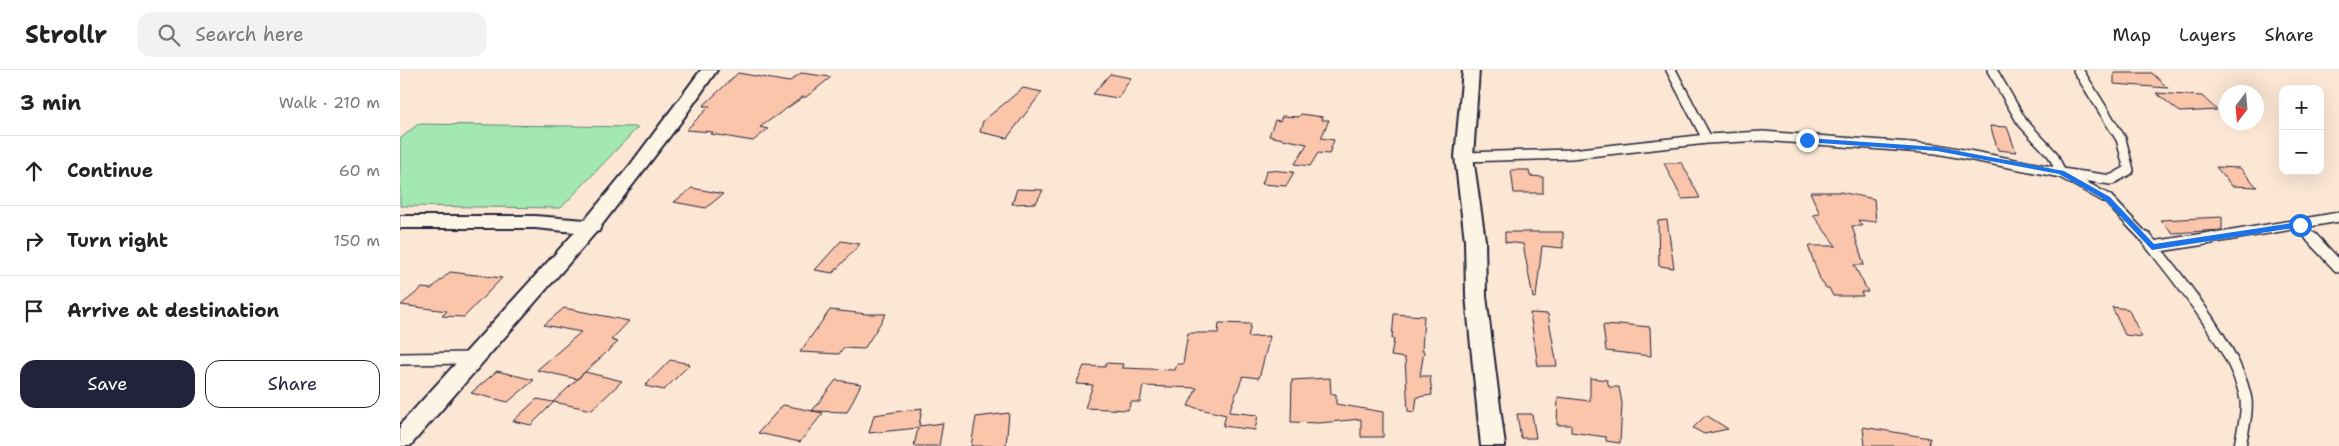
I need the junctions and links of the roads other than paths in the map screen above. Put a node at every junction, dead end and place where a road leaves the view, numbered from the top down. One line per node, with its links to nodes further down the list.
1 (709, 70): 12 (street)
2 (1471, 70): 7 (street)
3 (1671, 70): 6 (lane)
4 (1992, 70): 8 (lane)
5 (2078, 70): 8 (lane)
6 (1707, 139): 7 (lane); 8 (lane)
7 (1464, 157): 18 (street)
8 (2061, 173): 13 (lane)
9 (2339, 217): 11 (lane)
10 (400, 222): 12 (street)
11 (2300, 225): 13 (lane); 14 (lane)
12 (592, 227): 15 (street)
13 (2152, 247): 19 (lane)
14 (2339, 267)
15 (474, 358): 16 (lane); 17 (street)
16 (400, 359)
17 (400, 441)
18 (1493, 446)
19 (2240, 446)

